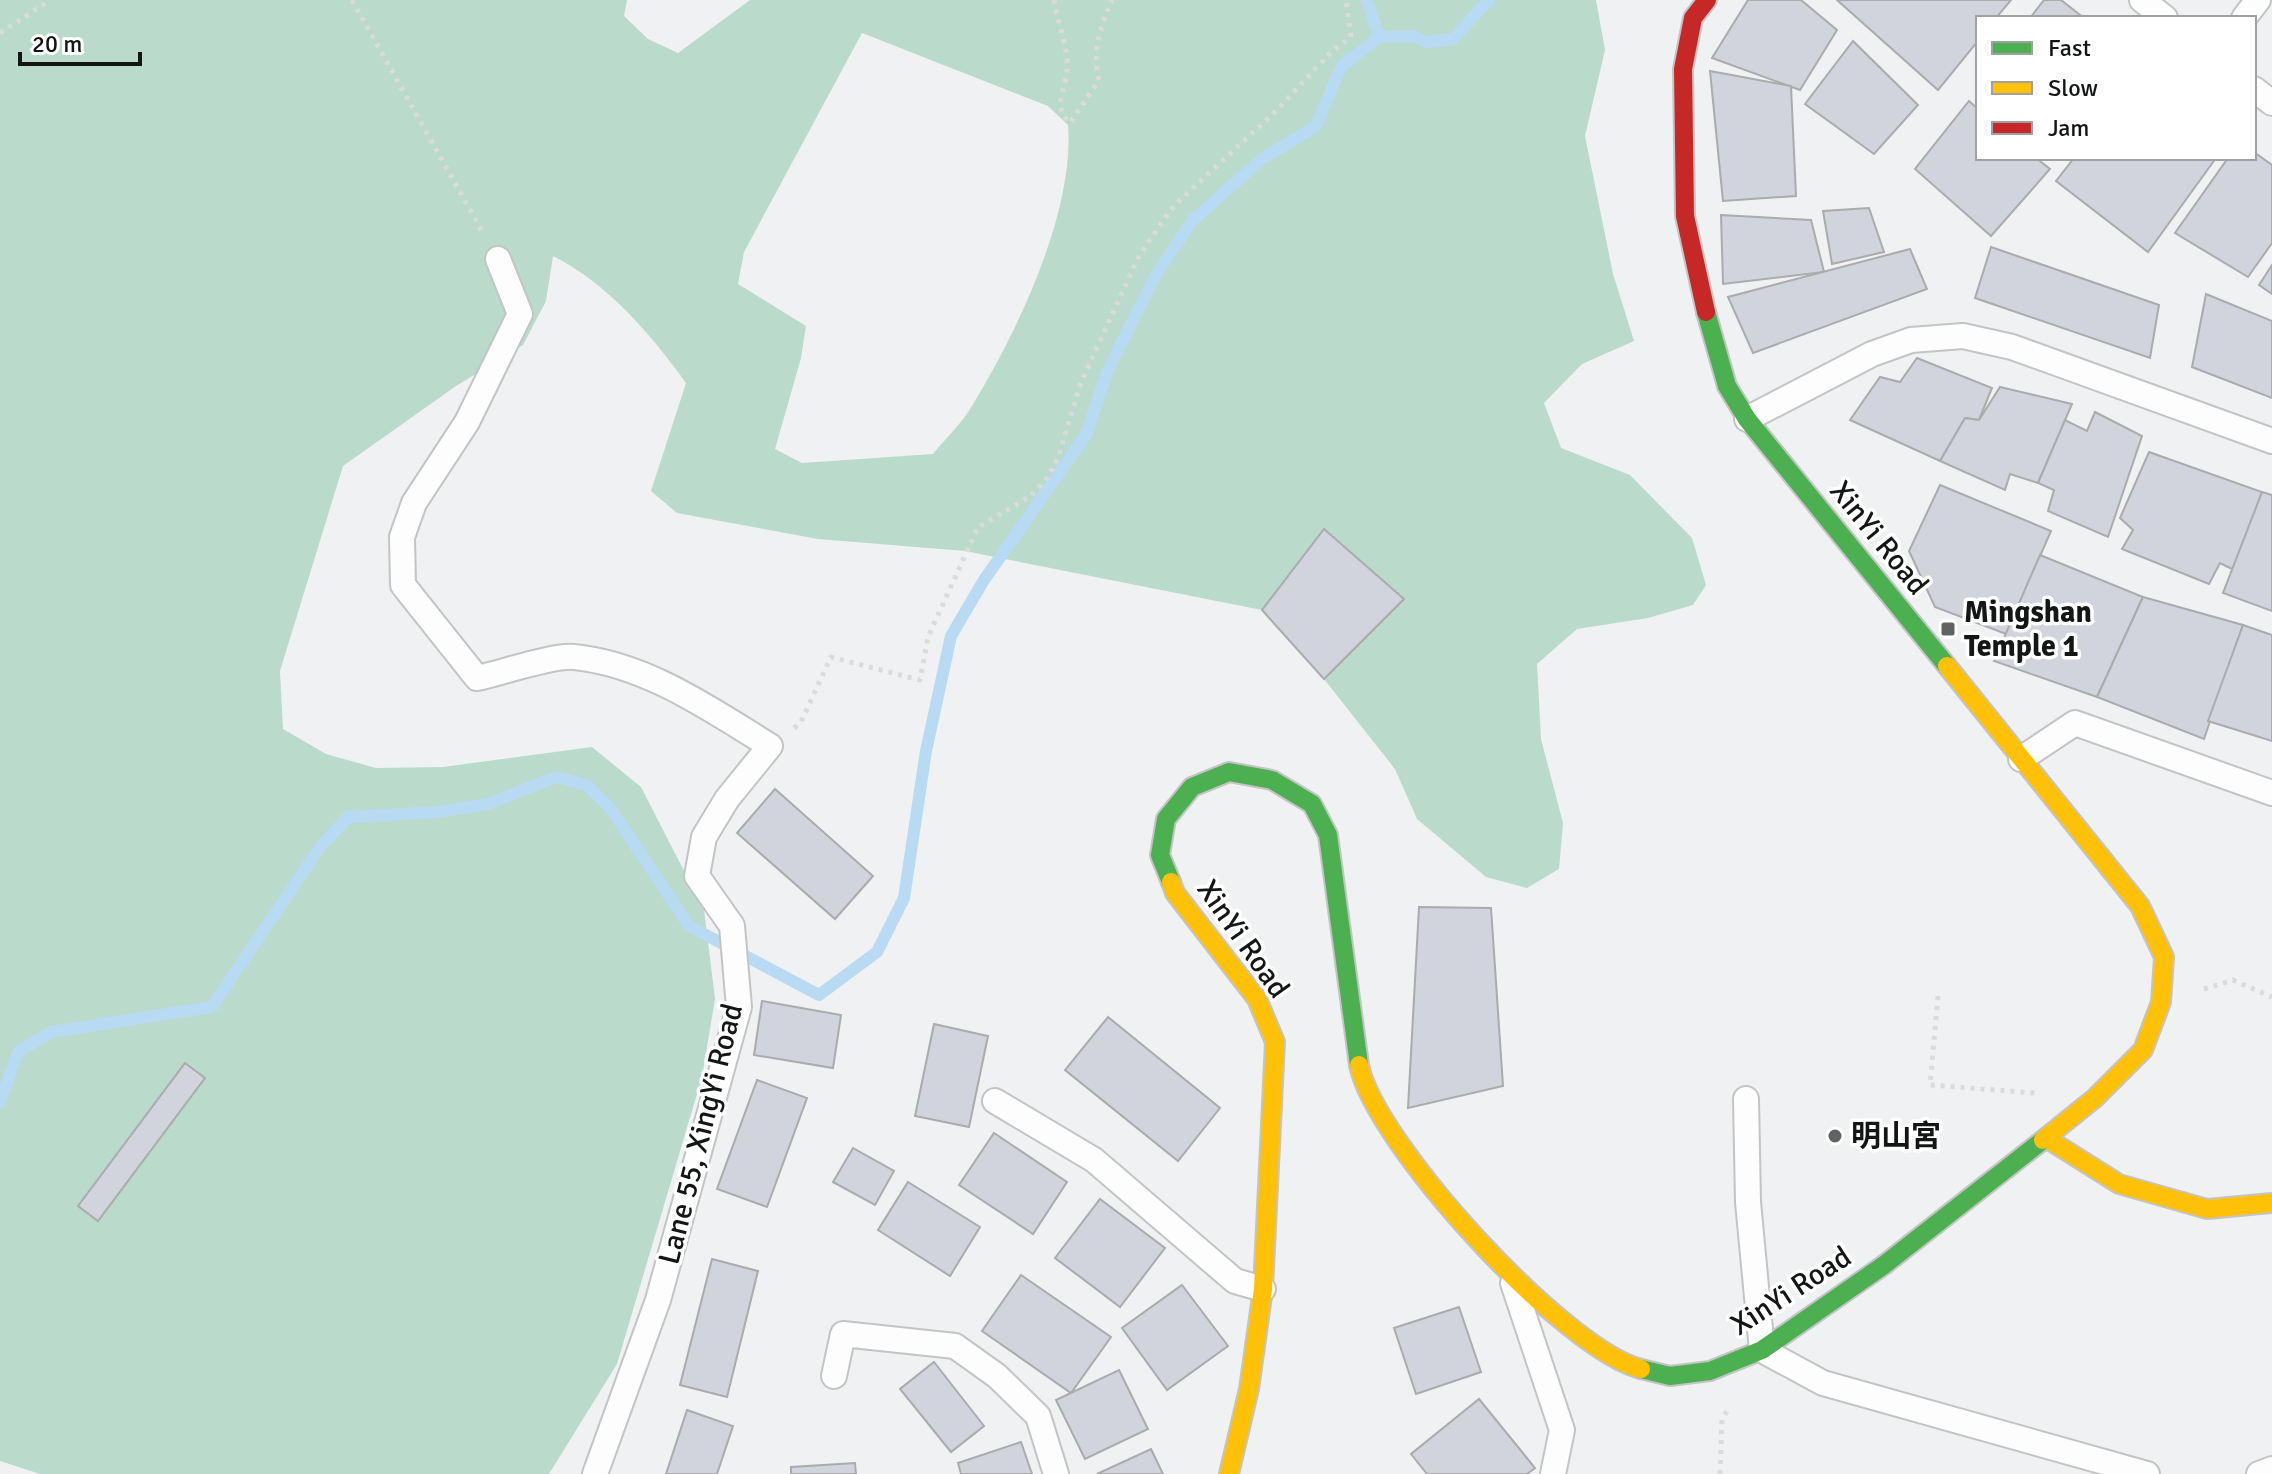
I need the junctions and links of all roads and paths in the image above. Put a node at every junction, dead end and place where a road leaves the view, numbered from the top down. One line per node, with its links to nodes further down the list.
1 (50, 0): 12 (path)
2 (352, 0): 15 (path)
3 (1054, 0): 4 (path)
4 (1112, 0)
5 (1346, 0): 18 (path)
6 (1673, 0): 9 (lane)
7 (2142, 0): 10 (lane)
8 (2258, 0): 11 (lane)
9 (1700, 9): 16 (street, XinYi Road)
10 (2162, 16)
11 (2246, 16)
12 (0, 33)
13 (2256, 91): 14 (lane)
14 (2272, 103)
15 (498, 259): 18 (lane)
16 (1747, 419): 17 (lane); 19 (street, XinYi Road)
17 (2272, 441)
18 (770, 746): 34 (lane, Lane 55, XingYi Road)
19 (2021, 759): 20 (lane); 23 (street, XinYi Road)
20 (2272, 793)
21 (1938, 996): 24 (path)
22 (2272, 997): 23 (path)
23 (2161, 1002): 24 (street, XinYi Road)
24 (2095, 1098): 27 (street, XinYi Road)
25 (1746, 1099): 31 (lane)
26 (995, 1101): 30 (lane)
27 (2046, 1138): 28 (street); 31 (street, XinYi Road)
28 (2272, 1203)
29 (1509, 1274): 30 (street, XinYi Road); 31 (street, XinYi Road); 37 (lane)
30 (1263, 1289): 36 (street, XinYi Road)
31 (1762, 1350): 38 (lane)
32 (834, 1376): 35 (lane)
33 (2272, 1469): 39 (lane)
34 (595, 1474)
35 (1056, 1474)
36 (1229, 1474)
37 (1553, 1474)
38 (2147, 1474)
39 (2259, 1474)

